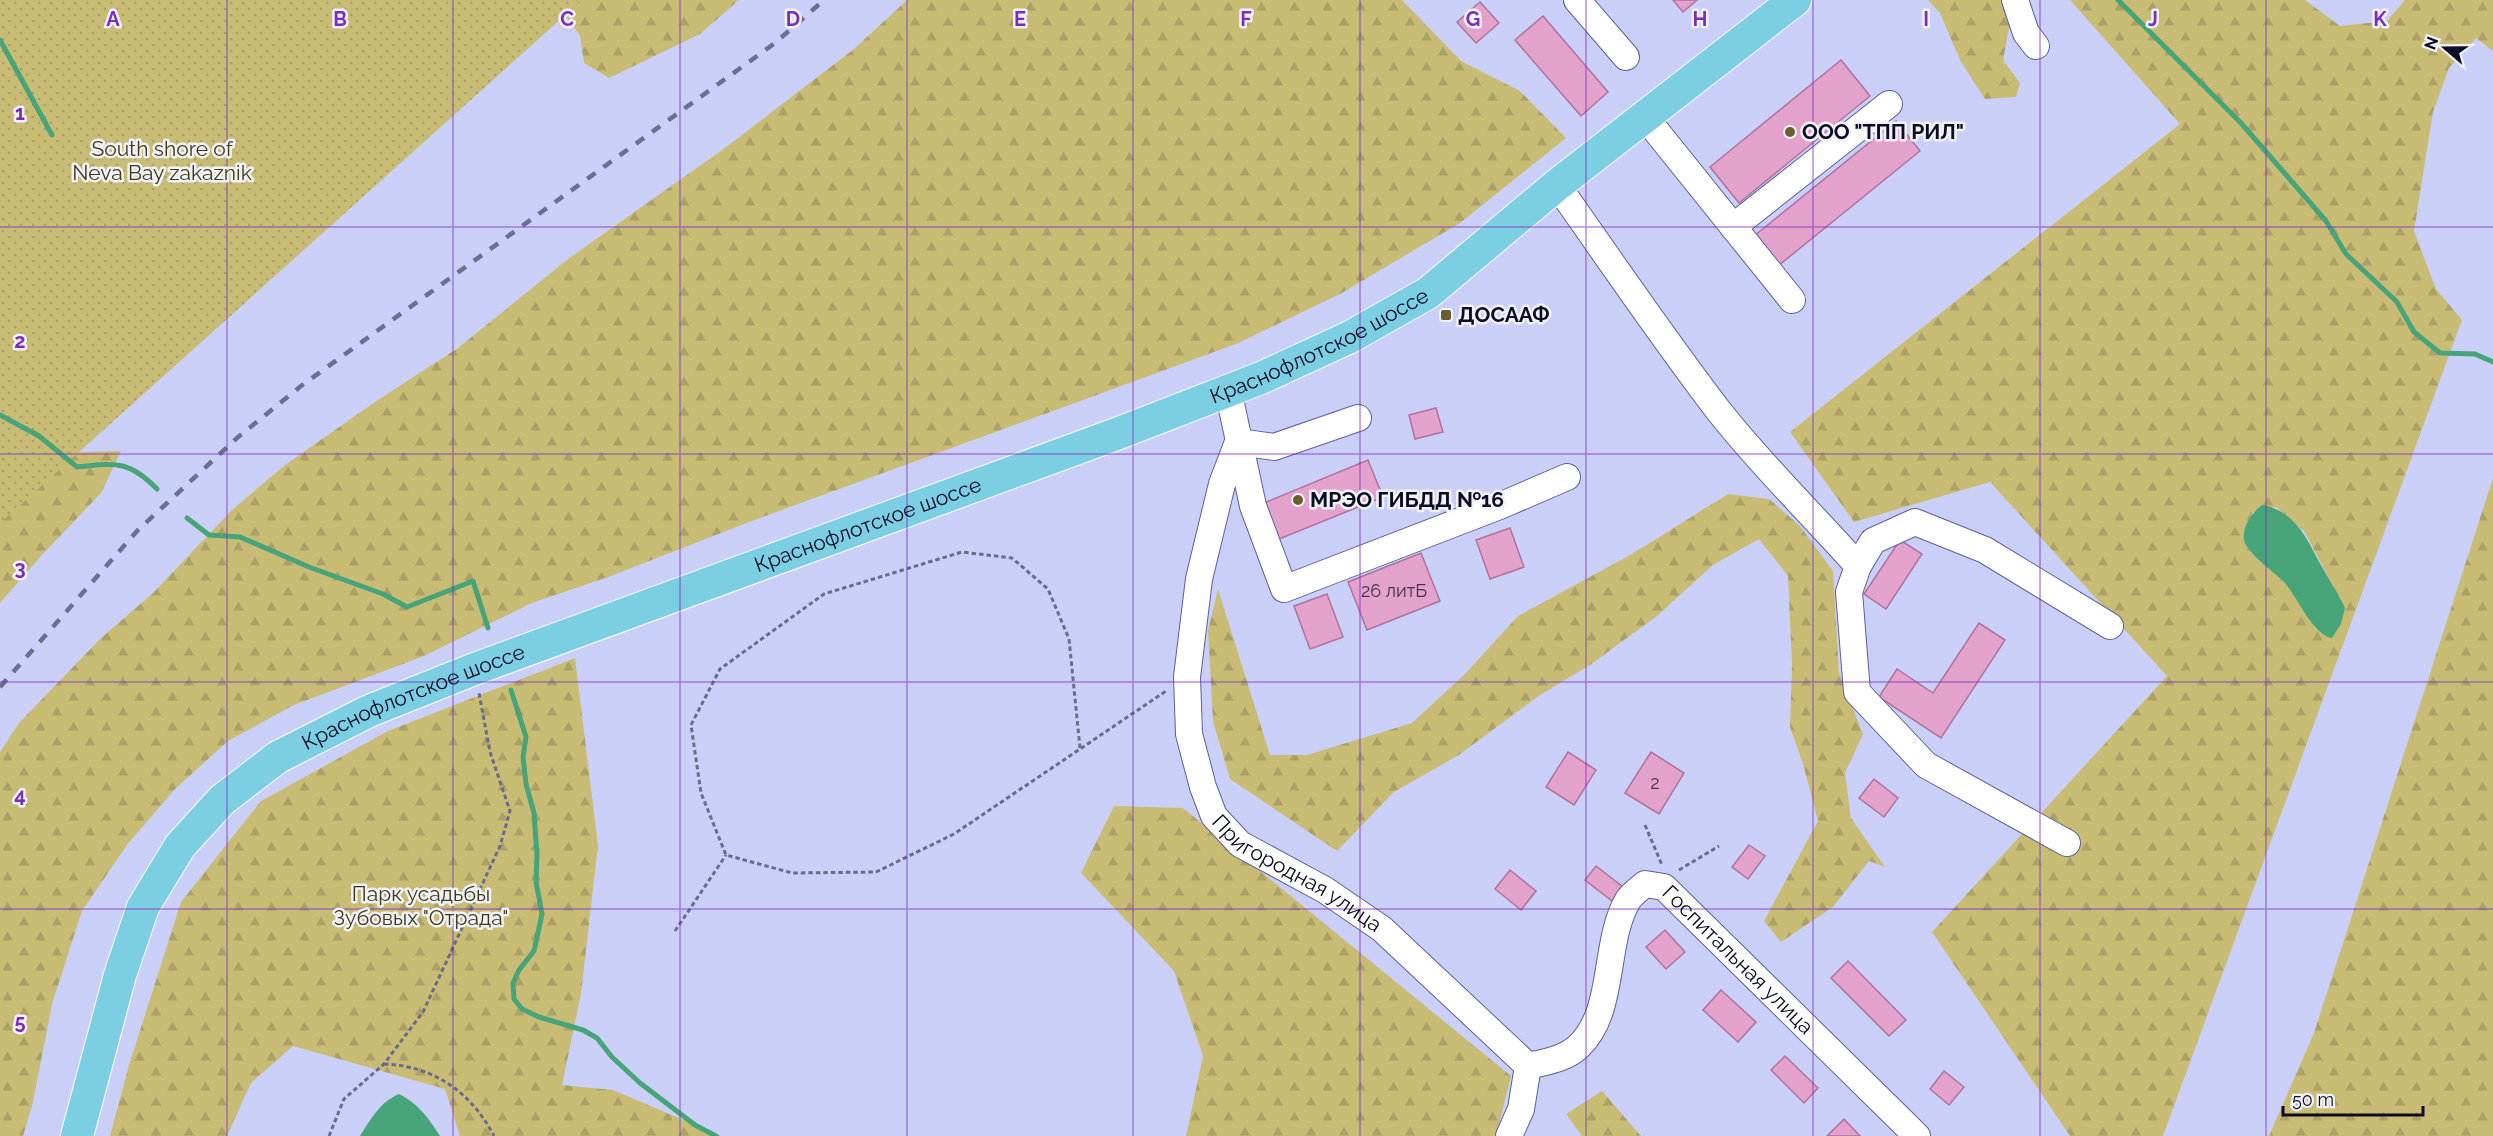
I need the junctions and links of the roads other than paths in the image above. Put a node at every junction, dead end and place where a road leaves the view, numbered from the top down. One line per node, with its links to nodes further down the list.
1 (1577, 0): 5 (street)
2 (1795, 0): 7 (main road, Краснофлотское шоссе)
3 (2015, 0): 4 (street)
4 (2036, 46)
5 (1626, 57)
6 (1889, 104): 9 (street)
7 (1646, 117): 8 (main road, Краснофлотское шоссе); 9 (street)
8 (1557, 185): 11 (main road, Краснофлотское шоссе); 15 (street)
9 (1733, 227): 10 (street)
10 (1792, 300)
11 (1228, 390): 13 (street); 19 (main road, Краснофлотское шоссе)
12 (1358, 418): 13 (street)
13 (1238, 442): 14 (street); 18 (street, Пригородная улица)
14 (1567, 477)
15 (1857, 566): 16 (street); 17 (street)
16 (2110, 626)
17 (2067, 843)
18 (1528, 1066): 20 (street); 21 (street, Госпитальная улица)
19 (77, 1136)
20 (1509, 1136)
21 (1917, 1136)

